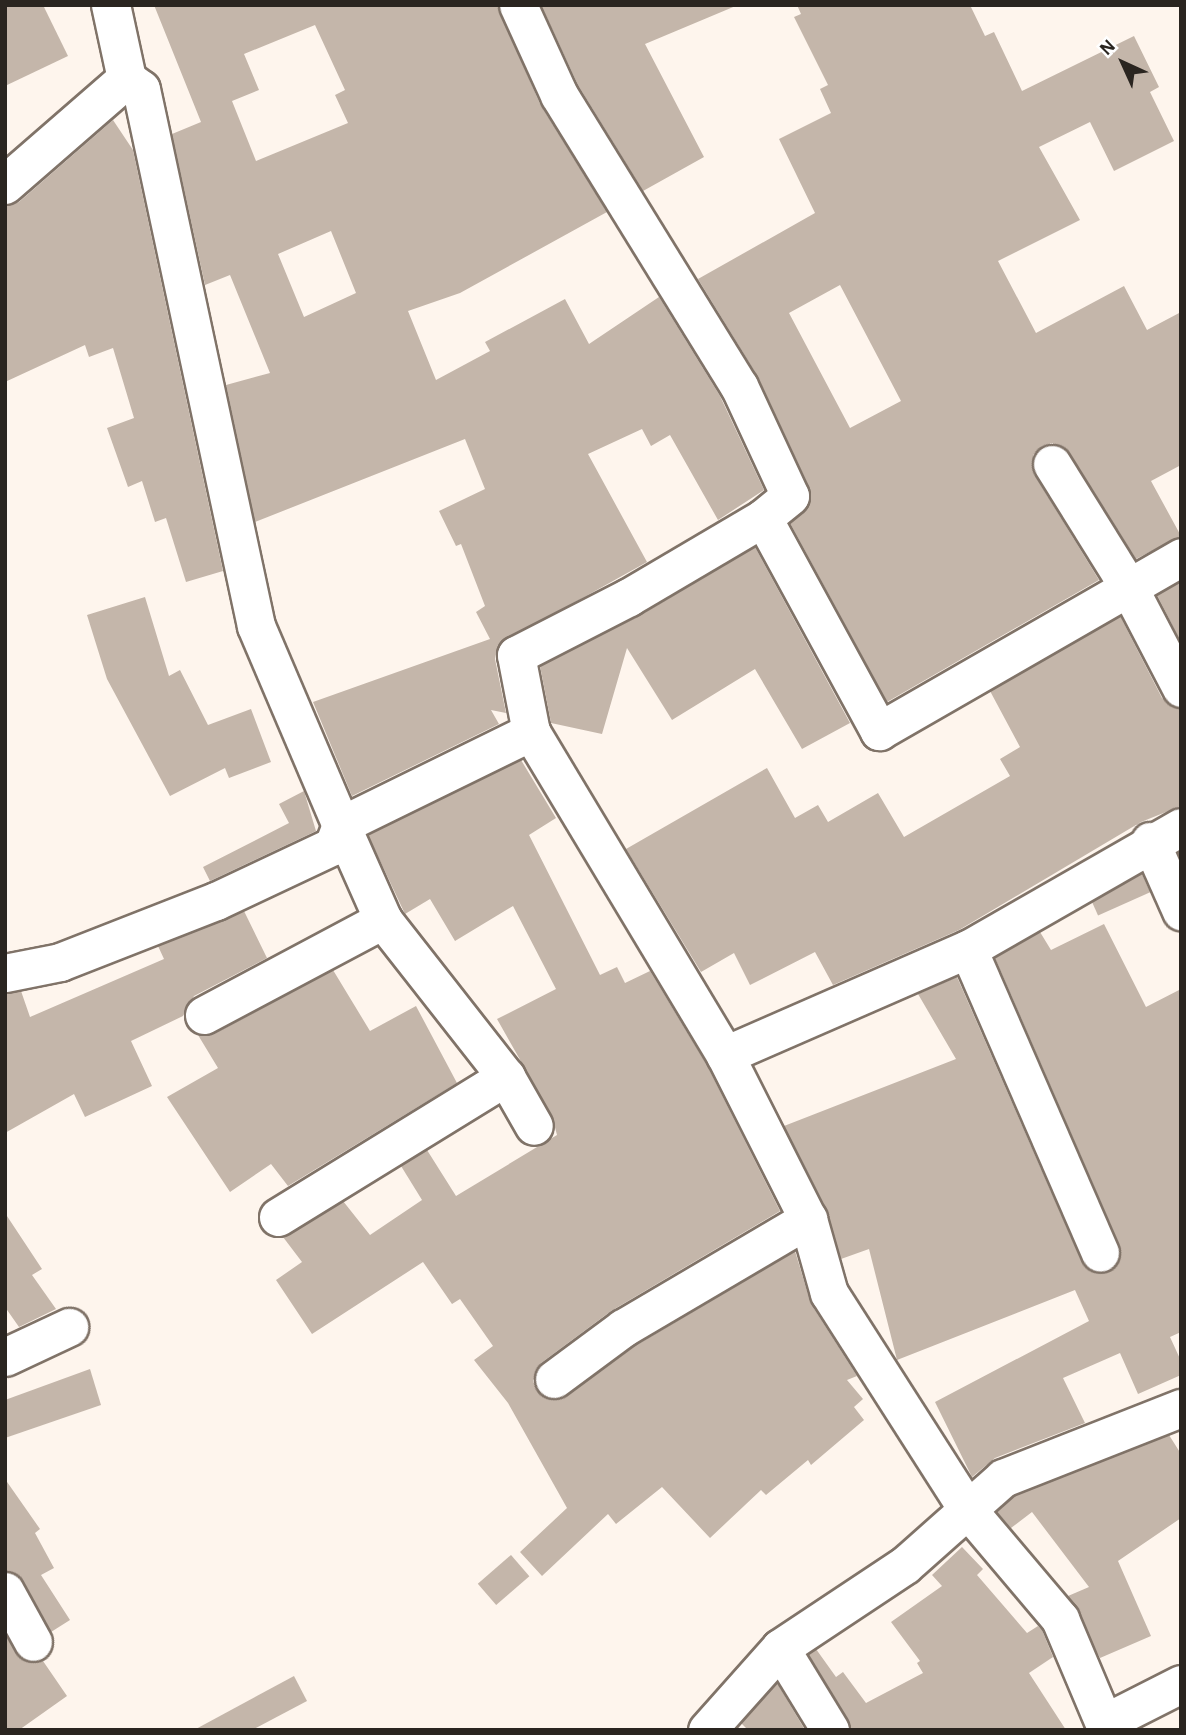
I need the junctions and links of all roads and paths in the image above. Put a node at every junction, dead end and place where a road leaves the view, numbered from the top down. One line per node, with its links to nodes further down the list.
1 (111, 5): 3 (main road)
2 (517, 5): 6 (street)
3 (127, 79): 4 (main road); 11 (street)
4 (5, 185)
5 (1052, 464): 8 (street)
6 (763, 518): 8 (street); 10 (street)
7 (1181, 557): 8 (street)
8 (1128, 586): 9 (street)
9 (1181, 688)
10 (531, 732): 11 (street); 18 (street)
11 (341, 825): 14 (street); 16 (street)
12 (1165, 834): 13 (street); 15 (street)
13 (1181, 911)
14 (383, 920): 17 (street); 19 (street)
15 (968, 949): 18 (street); 23 (street)
16 (5, 973)
17 (204, 1015)
18 (725, 1055): 22 (street)
19 (506, 1077): 20 (street); 21 (street)
20 (534, 1126)
21 (278, 1217)
22 (808, 1219): 26 (street); 28 (street)
23 (1100, 1252)
24 (69, 1327): 25 (street)
25 (5, 1357)
26 (554, 1379)
27 (1181, 1408): 28 (street)
28 (968, 1510): 31 (street); 33 (street)
29 (5, 1591): 30 (street)
30 (33, 1642)
31 (780, 1648): 34 (street); 35 (street)
32 (1181, 1684): 33 (street)
33 (1106, 1726)
34 (707, 1730)
35 (830, 1730)

